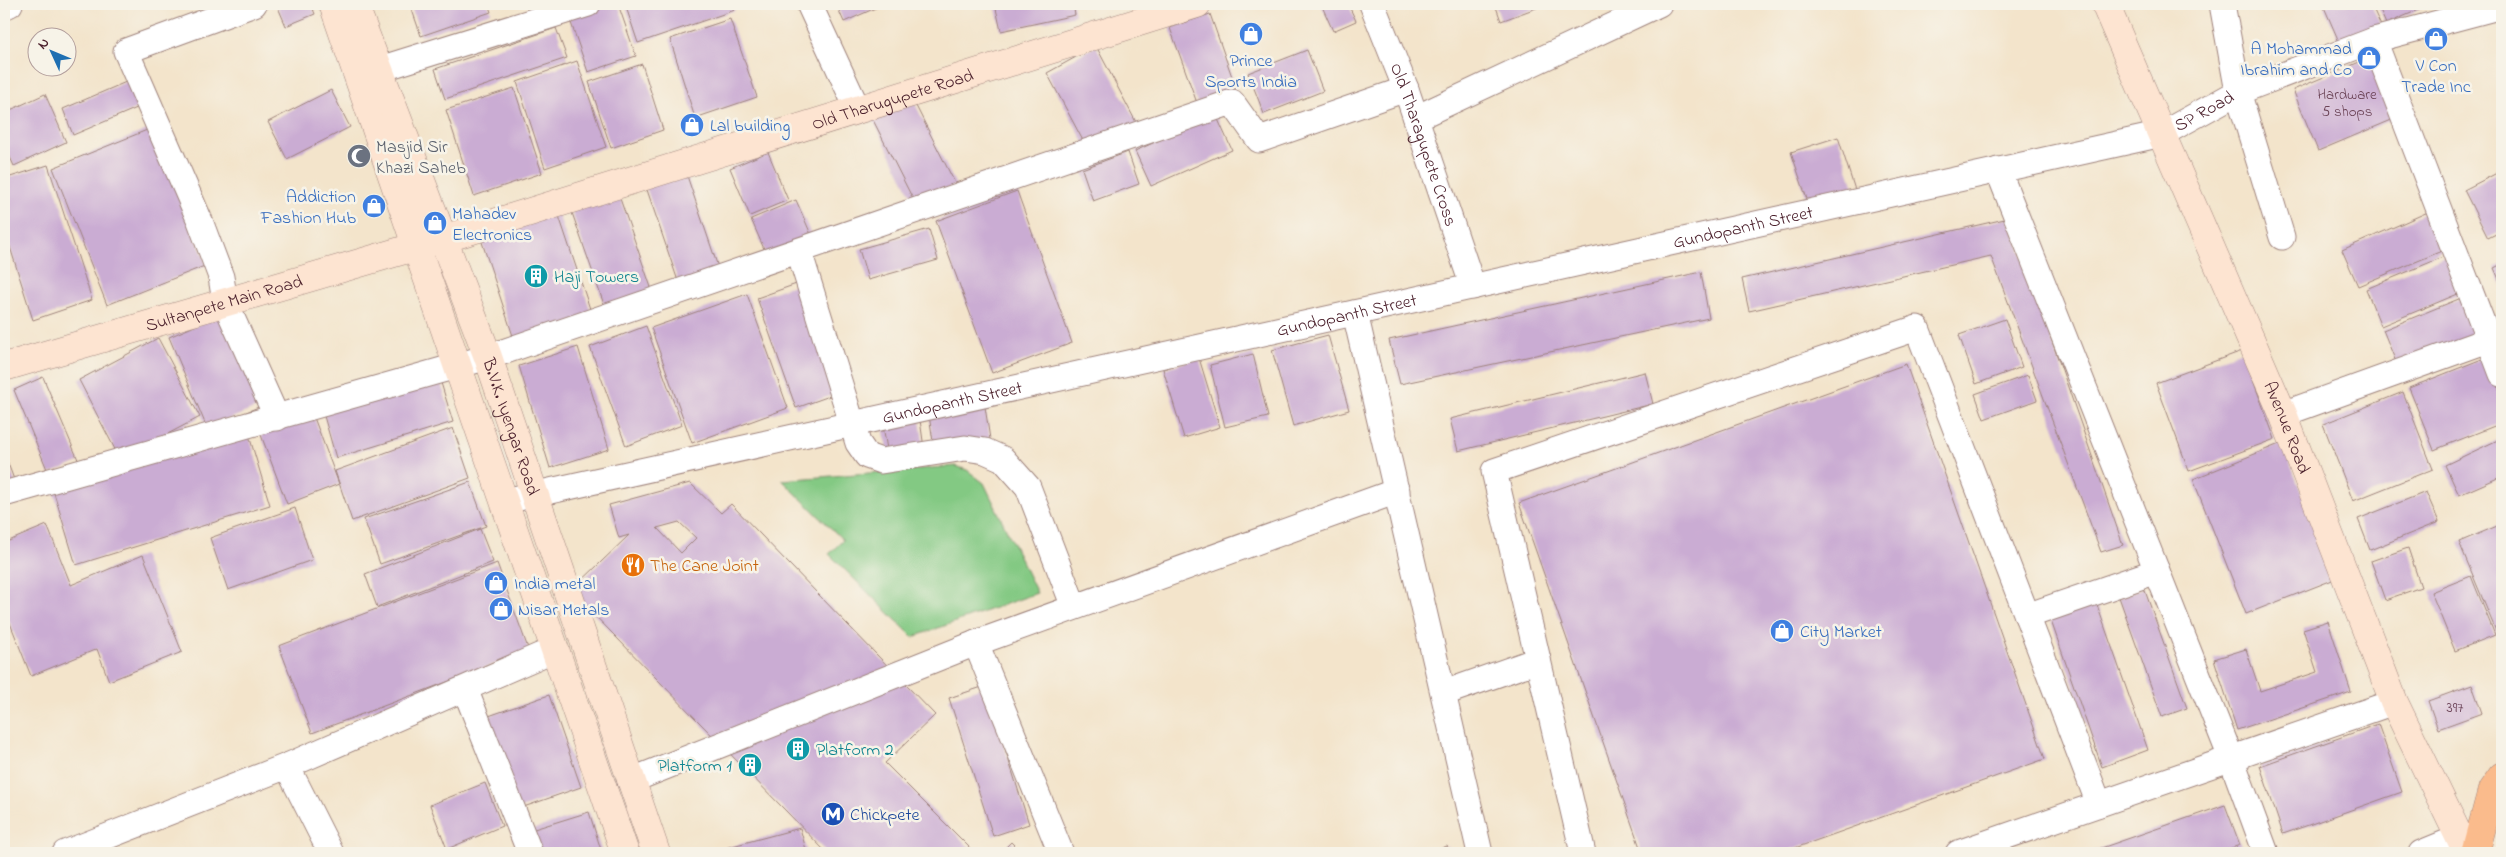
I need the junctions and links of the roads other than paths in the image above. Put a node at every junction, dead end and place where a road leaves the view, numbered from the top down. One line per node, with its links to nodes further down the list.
1 (10, 4): 13 (street)
2 (254, 4): 27 (street)
3 (333, 4): 24 (street, B.V.K. Iyengar Road)
4 (354, 4): 15 (street, B.V.K. Iyengar Road)
5 (588, 4): 15 (street)
6 (809, 4): 18 (street)
7 (1197, 4): 18 (street, Old Tharugupete Road)
8 (1372, 4): 16 (street, Old Tharagupete Cross)
9 (1659, 4): 19 (street)
10 (2105, 4): 20 (street, Avenue Road)
11 (2222, 4): 17 (street)
12 (2502, 6): 14 (street, SP Road)
13 (4, 7)
14 (2374, 40): 17 (street, SP Road); 29 (street)
15 (380, 69): 23 (street, B.V.K. Iyengar Road)
16 (1406, 90): 19 (street, Old Tharagupete Cross); 25 (street)
17 (2238, 92): 20 (street, SP Road); 22 (street)
18 (858, 110): 23 (street, Old Tharugupete Road)
19 (1416, 118): 26 (street, Old Tharagupete Cross)
20 (2162, 134): 21 (street, Gundopanth Street); 34 (street, Avenue Road)
21 (1998, 170): 26 (street, Gundopanth Street); 41 (street)
22 (2282, 237)
23 (443, 238): 24 (street, Sultanpete Main Road); 30 (street, B.V.K. Iyengar Road)
24 (417, 246): 27 (street, Sultanpete Main Road); 31 (street, B.V.K. Iyengar Road)
25 (799, 251): 30 (street); 36 (street)
26 (1473, 287): 28 (street, Gundopanth Street)
27 (225, 302): 32 (street, Sultanpete Main Road); 35 (street)
28 (1355, 313): 36 (street, Gundopanth Street); 37 (street)
29 (2496, 338): 33 (street); 34 (street)
30 (488, 357): 31 (street); 39 (street, B.V.K. Iyengar Road)
31 (459, 365): 35 (street); 40 (street, B.V.K. Iyengar Road)
32 (4, 367)
33 (2502, 374)
34 (2283, 414): 49 (street, Avenue Road)
35 (277, 418): 38 (street)
36 (852, 424): 39 (street, Gundopanth Street); 42 (street)
37 (1396, 491): 42 (street); 48 (street)
38 (4, 494)
39 (534, 495): 40 (street, Gundopanth Street); 53 (street, B.V.K. Iyengar Road)
40 (505, 502): 45 (street, B.V.K. Iyengar Road)
41 (2157, 571): 43 (street); 50 (street)
42 (1074, 607): 44 (street)
43 (2027, 616): 46 (street); 54 (street)
44 (976, 642): 53 (street); 61 (street)
45 (555, 649): 47 (street); 59 (street, B.V.K. Iyengar Road)
46 (1538, 660): 48 (street); 63 (street)
47 (465, 689): 51 (street); 58 (street)
48 (1444, 693): 62 (street)
49 (2394, 702): 50 (street); 55 (street, Avenue Road)
50 (2231, 758): 54 (street); 65 (street)
51 (287, 766): 56 (street); 57 (street)
52 (2502, 776): 55 (main road)
53 (630, 781): 60 (street, B.V.K. Iyengar Road)
54 (2099, 804): 64 (street)
55 (2467, 848): 66 (street)
56 (65, 853)
57 (331, 853)
58 (530, 853)
59 (625, 853)
60 (656, 853)
61 (1061, 853)
62 (1480, 853)
63 (1583, 853)
64 (1958, 853)
65 (2266, 853)
66 (2421, 853)

